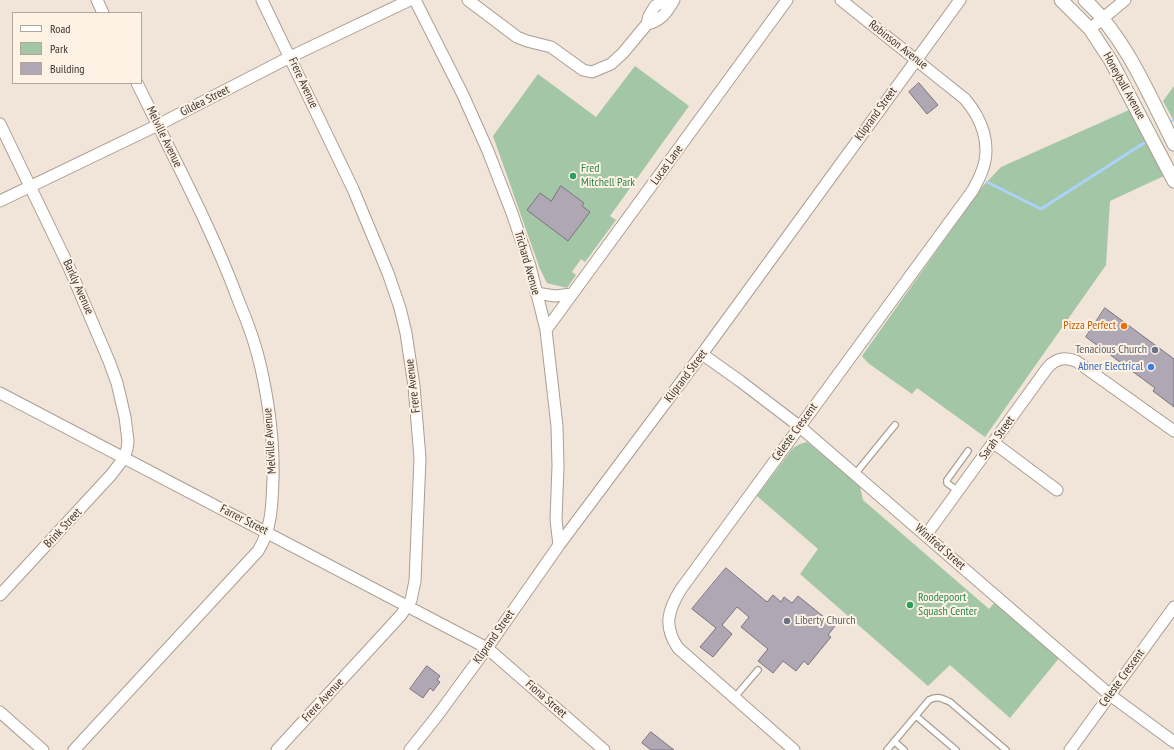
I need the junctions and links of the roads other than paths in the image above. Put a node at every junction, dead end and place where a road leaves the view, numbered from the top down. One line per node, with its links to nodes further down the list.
1 (97, 0): 14 (street)
2 (262, 0): 18 (street, Frere Avenue)
3 (410, 0): 18 (street, Gildea Street)
4 (415, 0): 28 (street, Trichard Avenue)
5 (468, 0): 16 (street)
6 (665, 0): 16 (street)
7 (674, 0): 16 (street)
8 (787, 0): 29 (street, Lucas Lane)
9 (841, 0): 19 (street, Robinson Avenue)
10 (960, 0): 19 (street, Kliprand Street)
11 (1061, 0): 17 (street, Honeyball Avenue)
12 (1085, 0): 15 (street, Honeyball Avenue)
13 (1125, 0): 15 (street)
14 (103, 12)
15 (1103, 18): 17 (street); 24 (street, Honeyball Avenue)
16 (647, 24)
17 (1090, 29): 25 (street, Honeyball Avenue)
18 (290, 57): 23 (street, Gildea Street); 46 (street, Frere Avenue)
19 (916, 60): 21 (street, Robinson Avenue); 31 (street, Kliprand Street)
20 (138, 84): 23 (street, Melville Avenue)
21 (955, 91): 34 (street, Celeste Crescent)
22 (0, 124): 26 (street, Barkly Avenue)
23 (158, 125): 26 (street, Gildea Street); 42 (street, Melville Avenue)
24 (1174, 144)
25 (1174, 181)
26 (30, 187): 27 (street, Gildea Street); 38 (street, Barkly Avenue)
27 (0, 201)
28 (536, 292): 29 (street); 30 (street, Trichard Avenue)
29 (572, 294): 30 (street, Lucas Lane)
30 (546, 330): 44 (street, Trichard Avenue)
31 (702, 354): 34 (street, Winifred Street); 44 (street, Kliprand Street)
32 (0, 393): 38 (street, Farrer Street)
33 (895, 425): 39 (lane)
34 (799, 426): 39 (street, Winifred Street); 51 (street, Celeste Crescent)
35 (1174, 431): 36 (street, Sarah Street)
36 (994, 443): 40 (street); 41 (street, Sarah Street)
37 (968, 451): 41 (lane)
38 (124, 458): 42 (street, Farrer Street); 45 (street, Brink Street)
39 (855, 474): 43 (street, Winifred Street)
40 (1057, 490)
41 (958, 491): 43 (street, Sarah Street)
42 (267, 533): 46 (street, Farrer Street); 58 (street, Melville Avenue)
43 (926, 535): 50 (street, Winifred Street)
44 (559, 545): 48 (street, Kliprand Street)
45 (0, 595)
46 (408, 606): 48 (street, Farrer Street); 59 (street, Frere Avenue)
47 (1174, 606): 50 (street, Celeste Crescent)
48 (487, 648): 60 (street, Kliprand Street); 61 (street, Fiona Street)
49 (758, 670): 51 (lane)
50 (1110, 695): 55 (street, Winifred Street); 66 (street, Celeste Crescent)
51 (734, 698): 56 (street, Celeste Crescent)
52 (0, 712): 57 (street)
53 (916, 716): 54 (lane); 64 (lane); 65 (lane)
54 (894, 741): 62 (lane); 63 (lane)
55 (1174, 742)
56 (786, 748)
57 (43, 750)
58 (74, 750)
59 (277, 750)
60 (410, 750)
61 (604, 750)
62 (887, 750)
63 (904, 750)
64 (956, 750)
65 (1006, 750)
66 (1070, 750)

